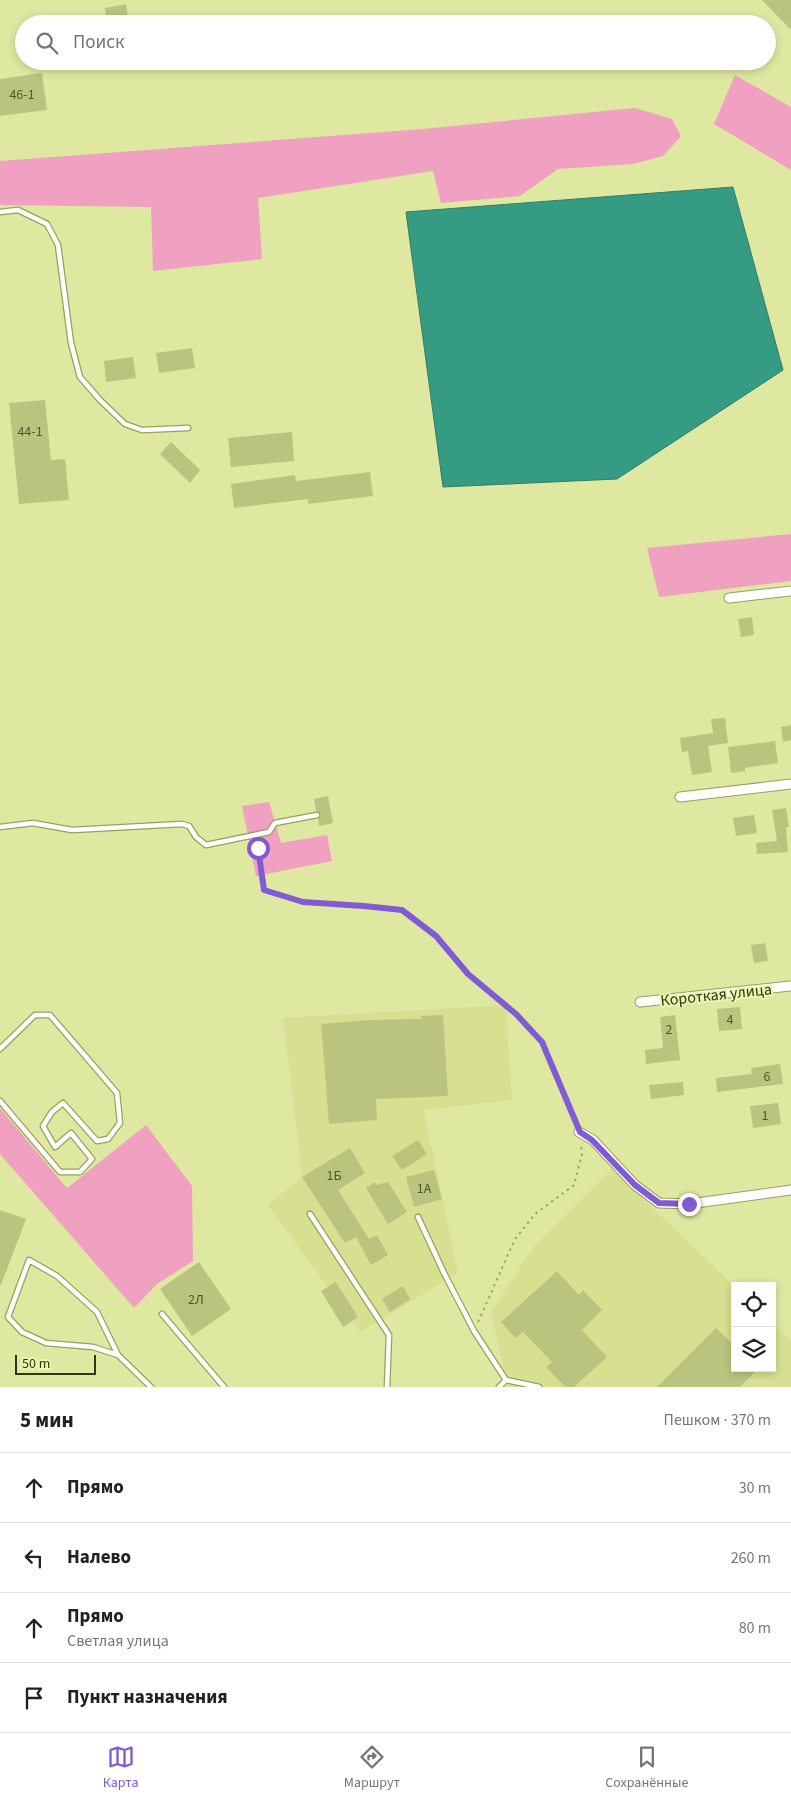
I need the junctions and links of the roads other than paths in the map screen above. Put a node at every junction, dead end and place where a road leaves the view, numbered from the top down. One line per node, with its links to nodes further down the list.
1 (0, 212): 2 (lane)
2 (188, 428)
3 (791, 591): 4 (street)
4 (729, 598)
5 (791, 784): 6 (street)
6 (680, 797)
7 (317, 814): 8 (lane)
8 (0, 827)
9 (791, 986): 10 (street, Короткая улица)
10 (640, 1002)
11 (0, 1050): 12 (lane)
12 (0, 1101)
13 (580, 1132): 14 (street)
14 (791, 1190)
15 (310, 1214): 22 (lane)
16 (418, 1217): 19 (lane)
17 (162, 1314): 21 (lane)
18 (118, 1355): 18 (lane); 20 (lane)
19 (506, 1380): 23 (lane); 24 (lane)
20 (151, 1387)
21 (224, 1387)
22 (388, 1387)
23 (499, 1387)
24 (539, 1387)

